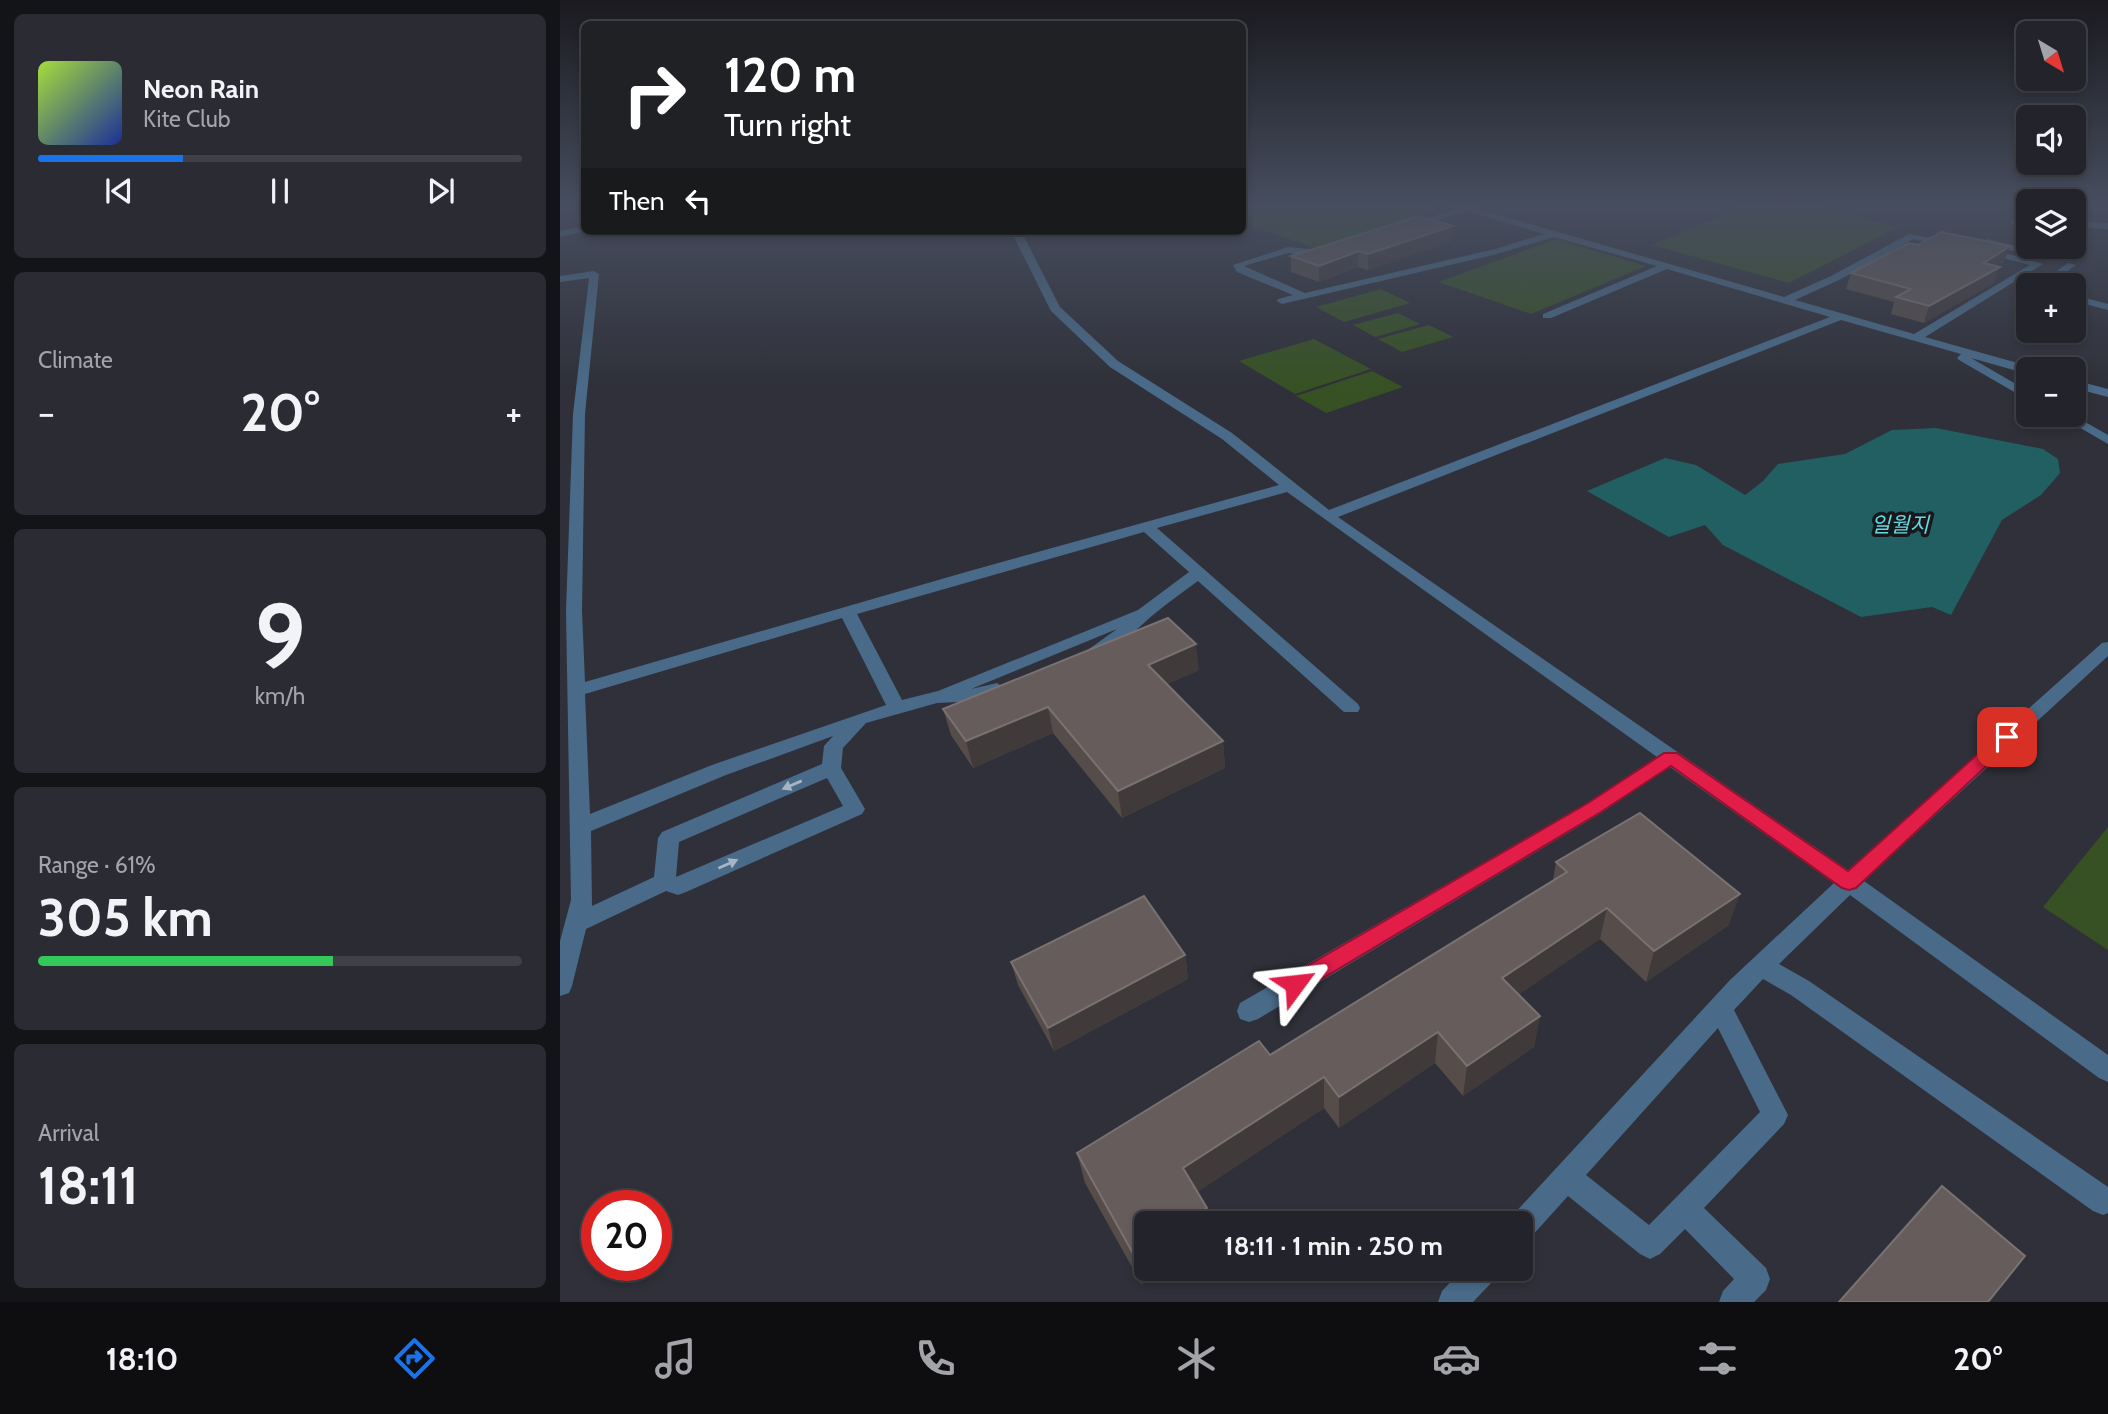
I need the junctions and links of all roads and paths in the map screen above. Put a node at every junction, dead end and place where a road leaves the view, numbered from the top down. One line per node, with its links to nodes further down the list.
1 (1033, 265): 26 (street)
2 (1239, 265): 11 (street)
3 (1438, 265): 11 (street)
4 (1662, 265): 8 (street)
5 (1859, 265): 12 (street)
6 (2037, 265): 18 (street)
7 (2071, 265): 9 (street)
8 (1666, 266): 12 (street); 16 (street)
9 (2059, 273)
10 (560, 279): 32 (street)
11 (1304, 296): 13 (street)
12 (1785, 300): 17 (street)
13 (1282, 301)
14 (2086, 301): 15 (street)
15 (2108, 307)
16 (1547, 316)
17 (1841, 316): 18 (street); 27 (street)
18 (1915, 338): 19 (street)
19 (1969, 353): 20 (street); 22 (street)
20 (2016, 367)
21 (2086, 387): 23 (street)
22 (2016, 389)
23 (2108, 393)
24 (2085, 427): 25 (street)
25 (2108, 440)
26 (1289, 486): 27 (street); 28 (street)
27 (1327, 516): 41 (street)
28 (1146, 526): 29 (street); 30 (street)
29 (1198, 573): 31 (street); 39 (street)
30 (847, 612): 36 (street); 38 (street)
31 (1146, 612): 34 (street); 37 (street)
32 (567, 613): 36 (street)
33 (2108, 647): 45 (street)
34 (1077, 659)
35 (1028, 678): 37 (street)
36 (576, 691): 43 (street)
37 (936, 697): 38 (street)
38 (897, 708): 40 (street)
39 (1351, 708)
40 (862, 718): 42 (street); 43 (street)
41 (1671, 757): 45 (street); 50 (street)
42 (831, 768): 44 (street, one-way to 44); 44 (street, one-way to 42)
43 (580, 827): 46 (street)
44 (665, 882): 46 (street)
45 (1849, 882): 47 (street); 51 (street)
46 (576, 923): 48 (street)
47 (1761, 966): 49 (street); 53 (street)
48 (560, 986)
49 (1720, 1007): 52 (street); 54 (street)
50 (1249, 1011)
51 (2108, 1070)
52 (1566, 1177): 54 (street); 55 (street)
53 (2103, 1201)
54 (1684, 1208): 58 (street)
55 (1533, 1214)
56 (1472, 1281): 57 (street)
57 (1453, 1302)
58 (1734, 1302)

